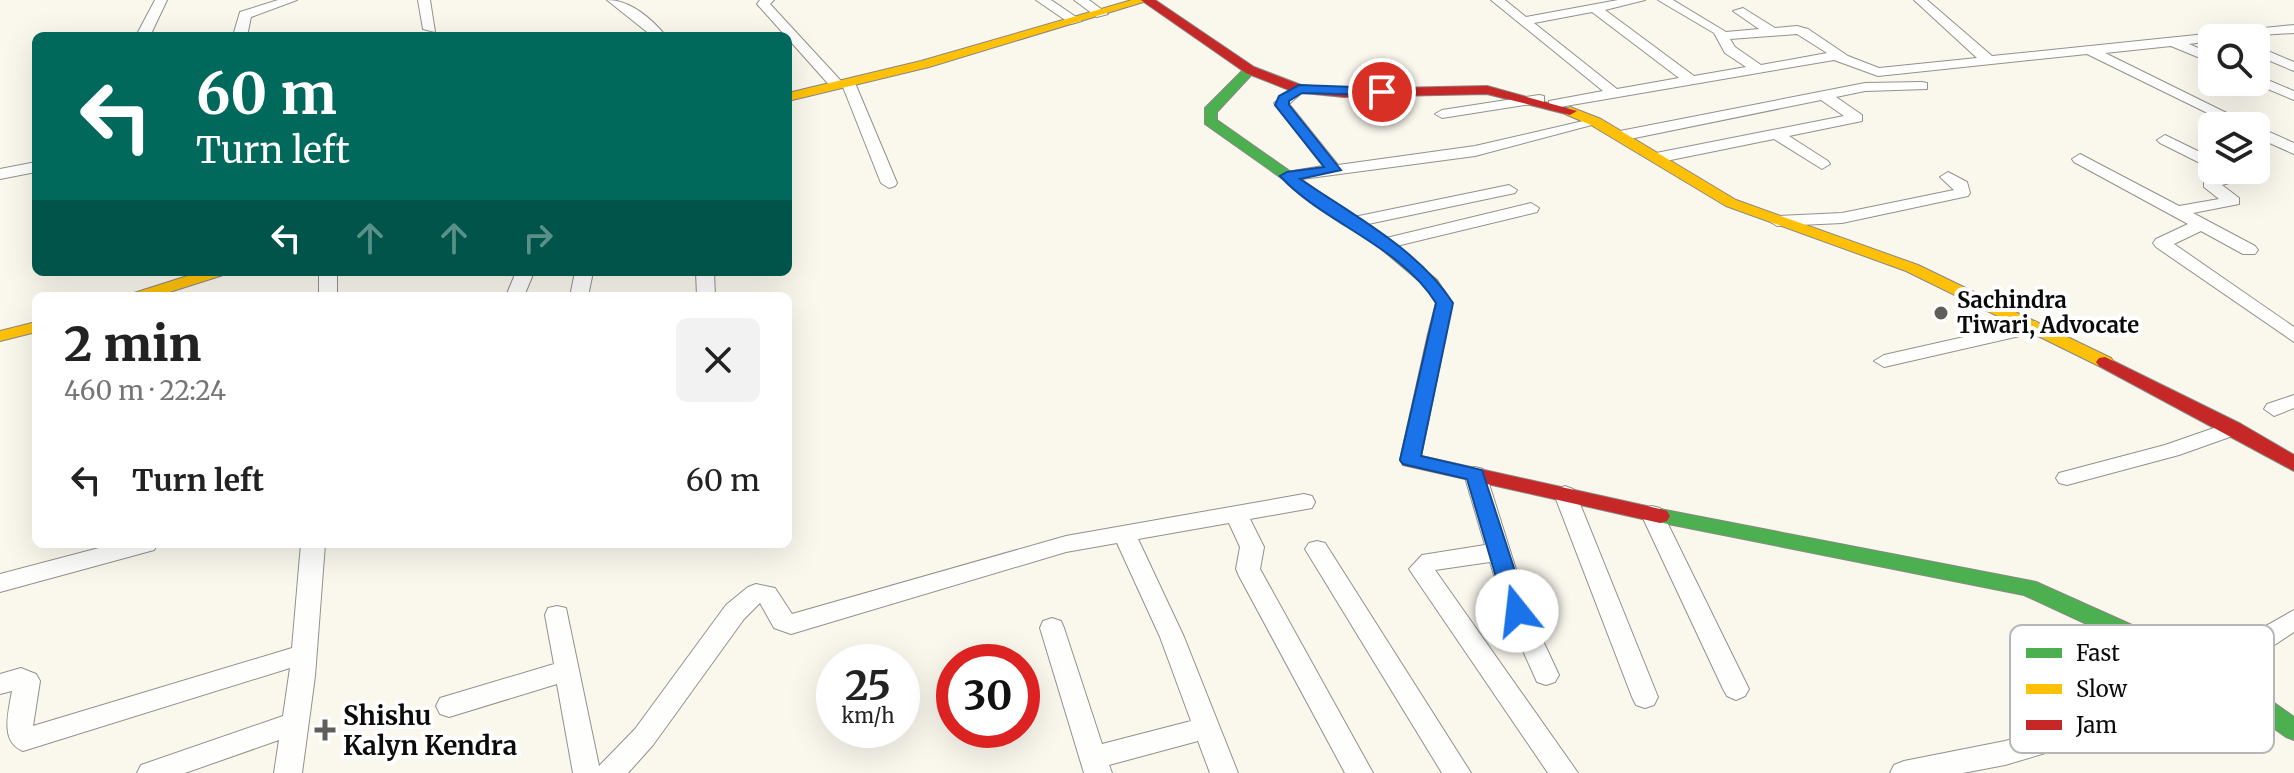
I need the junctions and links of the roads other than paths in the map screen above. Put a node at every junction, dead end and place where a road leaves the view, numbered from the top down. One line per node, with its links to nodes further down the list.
1 (161, 0): 21 (street)
2 (291, 0): 13 (street)
3 (424, 0): 19 (street)
4 (613, 0): 23 (street)
5 (768, 0): 24 (street)
6 (1042, 0): 17 (street)
7 (1080, 0): 16 (street)
8 (1497, 0): 18 (street)
9 (1639, 0): 14 (street)
10 (1664, 0): 28 (street)
11 (1920, 0): 35 (street)
12 (1134, 2): 16 (street); 37 (street)
13 (254, 4): 22 (street)
14 (1594, 8): 18 (street); 39 (street)
15 (1739, 11): 25 (street)
16 (1102, 14): 17 (street)
17 (1076, 21): 40 (street)
18 (1524, 21): 44 (street)
19 (430, 29)
20 (2294, 29): 26 (street)
21 (145, 32)
22 (240, 32)
23 (655, 32)
24 (791, 32)
25 (1773, 32): 28 (street); 34 (street)
26 (2270, 32)
27 (792, 33): 40 (street)
28 (1724, 36): 38 (street)
29 (2198, 39): 30 (street)
30 (2173, 41): 31 (street); 32 (street)
31 (2090, 50): 35 (street); 49 (street)
32 (2198, 53)
33 (2270, 56): 36 (street)
34 (1842, 57): 35 (street); 38 (street)
35 (1989, 61)
36 (2294, 67)
37 (1250, 70): 43 (street); 64 (street)
38 (1761, 71): 39 (street)
39 (1693, 82): 44 (street)
40 (843, 84): 46 (street); 66 (street)
41 (2270, 85): 47 (street)
42 (1922, 86): 45 (street)
43 (1299, 89): 48 (street); 62 (street)
44 (1615, 94): 48 (street)
45 (1823, 95): 52 (street); 53 (street)
46 (792, 96)
47 (2294, 96)
48 (1547, 102): 50 (street); 51 (street)
49 (2217, 112)
50 (1442, 114)
51 (1596, 122): 53 (street); 62 (street)
52 (1776, 134): 58 (street); 60 (street)
53 (1620, 136): 58 (street)
54 (2270, 138): 56 (street)
55 (2165, 140): 57 (street)
56 (2294, 149)
57 (2198, 157)
58 (1656, 158): 71 (street)
59 (2080, 159): 70 (street)
60 (1822, 164)
61 (32, 168): 63 (street)
62 (1334, 170): 64 (street)
63 (0, 174)
64 (1287, 176): 72 (street)
65 (1948, 177): 71 (street)
66 (889, 183)
67 (2210, 184): 70 (street)
68 (1509, 190): 72 (street)
69 (1531, 208): 74 (street)
70 (2178, 211): 73 (street)
71 (1777, 221): 78 (street)
72 (1354, 222): 74 (street)
73 (2201, 224): 75 (street); 81 (street)
74 (1384, 244): 87 (street)
75 (2249, 250)
76 (204, 276): 77 (street)
77 (153, 292)
78 (2035, 327): 82 (street); 85 (street)
79 (32, 328): 80 (street)
80 (0, 336)
81 (2294, 336)
82 (1884, 361)
83 (2294, 401): 84 (street)
84 (2274, 409)
85 (2234, 428): 86 (street); 88 (street)
86 (2294, 464)
87 (1475, 474): 89 (street); 97 (street)
88 (2067, 478)
89 (1565, 494): 92 (street); 109 (street)
90 (1304, 502): 91 (street)
91 (1236, 513): 93 (street); 122 (street)
92 (1652, 514): 101 (street); 108 (street)
93 (1124, 533): 113 (street); 120 (street)
94 (130, 548): 98 (street)
95 (313, 548): 104 (street)
96 (1317, 549): 123 (street)
97 (1499, 552): 106 (street); 124 (street)
98 (0, 583)
99 (557, 615): 105 (street)
100 (2294, 619): 103 (street)
101 (2110, 625)
102 (1052, 628): 116 (street)
103 (2274, 632)
104 (304, 654): 107 (street); 112 (street)
105 (568, 670): 110 (street); 119 (street)
106 (1546, 675)
107 (0, 684)
108 (1736, 689)
109 (1645, 697)
110 (449, 706)
111 (2274, 716): 114 (street)
112 (295, 723): 117 (street); 118 (street)
113 (1206, 728): 116 (street); 121 (street)
114 (2294, 730)
115 (2010, 752): 125 (street)
116 (1096, 766)
117 (151, 773)
118 (288, 773)
119 (587, 773)
120 (610, 773)
121 (1224, 773)
122 (1359, 773)
123 (1457, 773)
124 (1564, 773)
125 (1904, 773)

